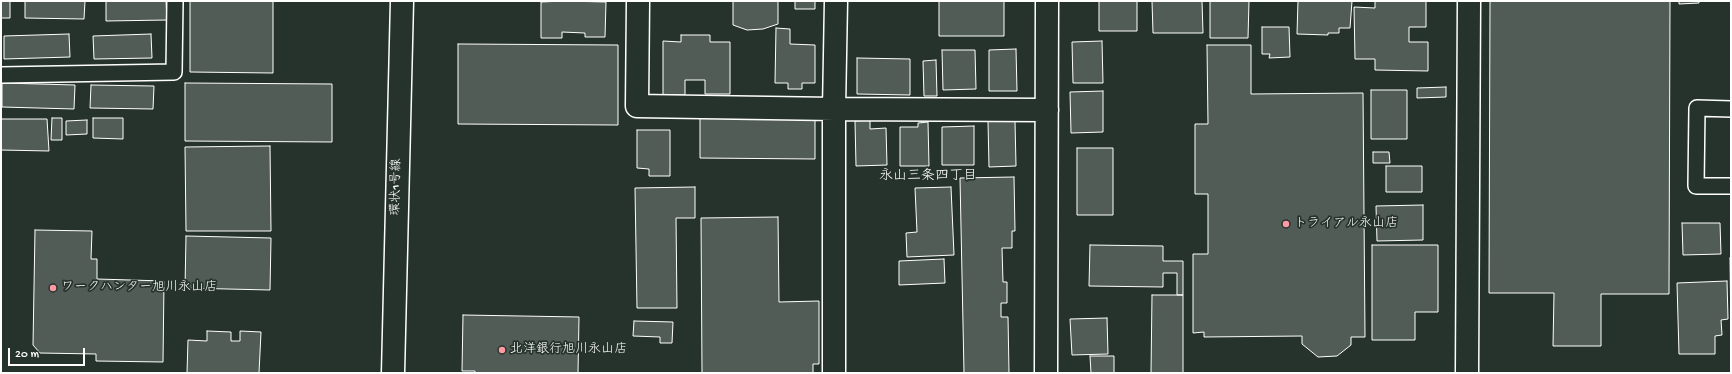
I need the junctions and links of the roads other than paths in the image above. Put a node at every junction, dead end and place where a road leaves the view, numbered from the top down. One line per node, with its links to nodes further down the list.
1 (175, 1): 7 (lane)
2 (402, 1): 12 (street, 環状1号線)
3 (638, 1): 8 (street)
4 (836, 1): 8 (street)
5 (1047, 1): 10 (street)
6 (1469, 1): 15 (street)
7 (1, 75)
8 (834, 109): 10 (street); 13 (street)
9 (1731, 109): 11 (lane)
10 (1047, 110): 14 (street)
11 (1731, 186)
12 (393, 373)
13 (834, 373)
14 (1046, 373)
15 (1467, 373)

